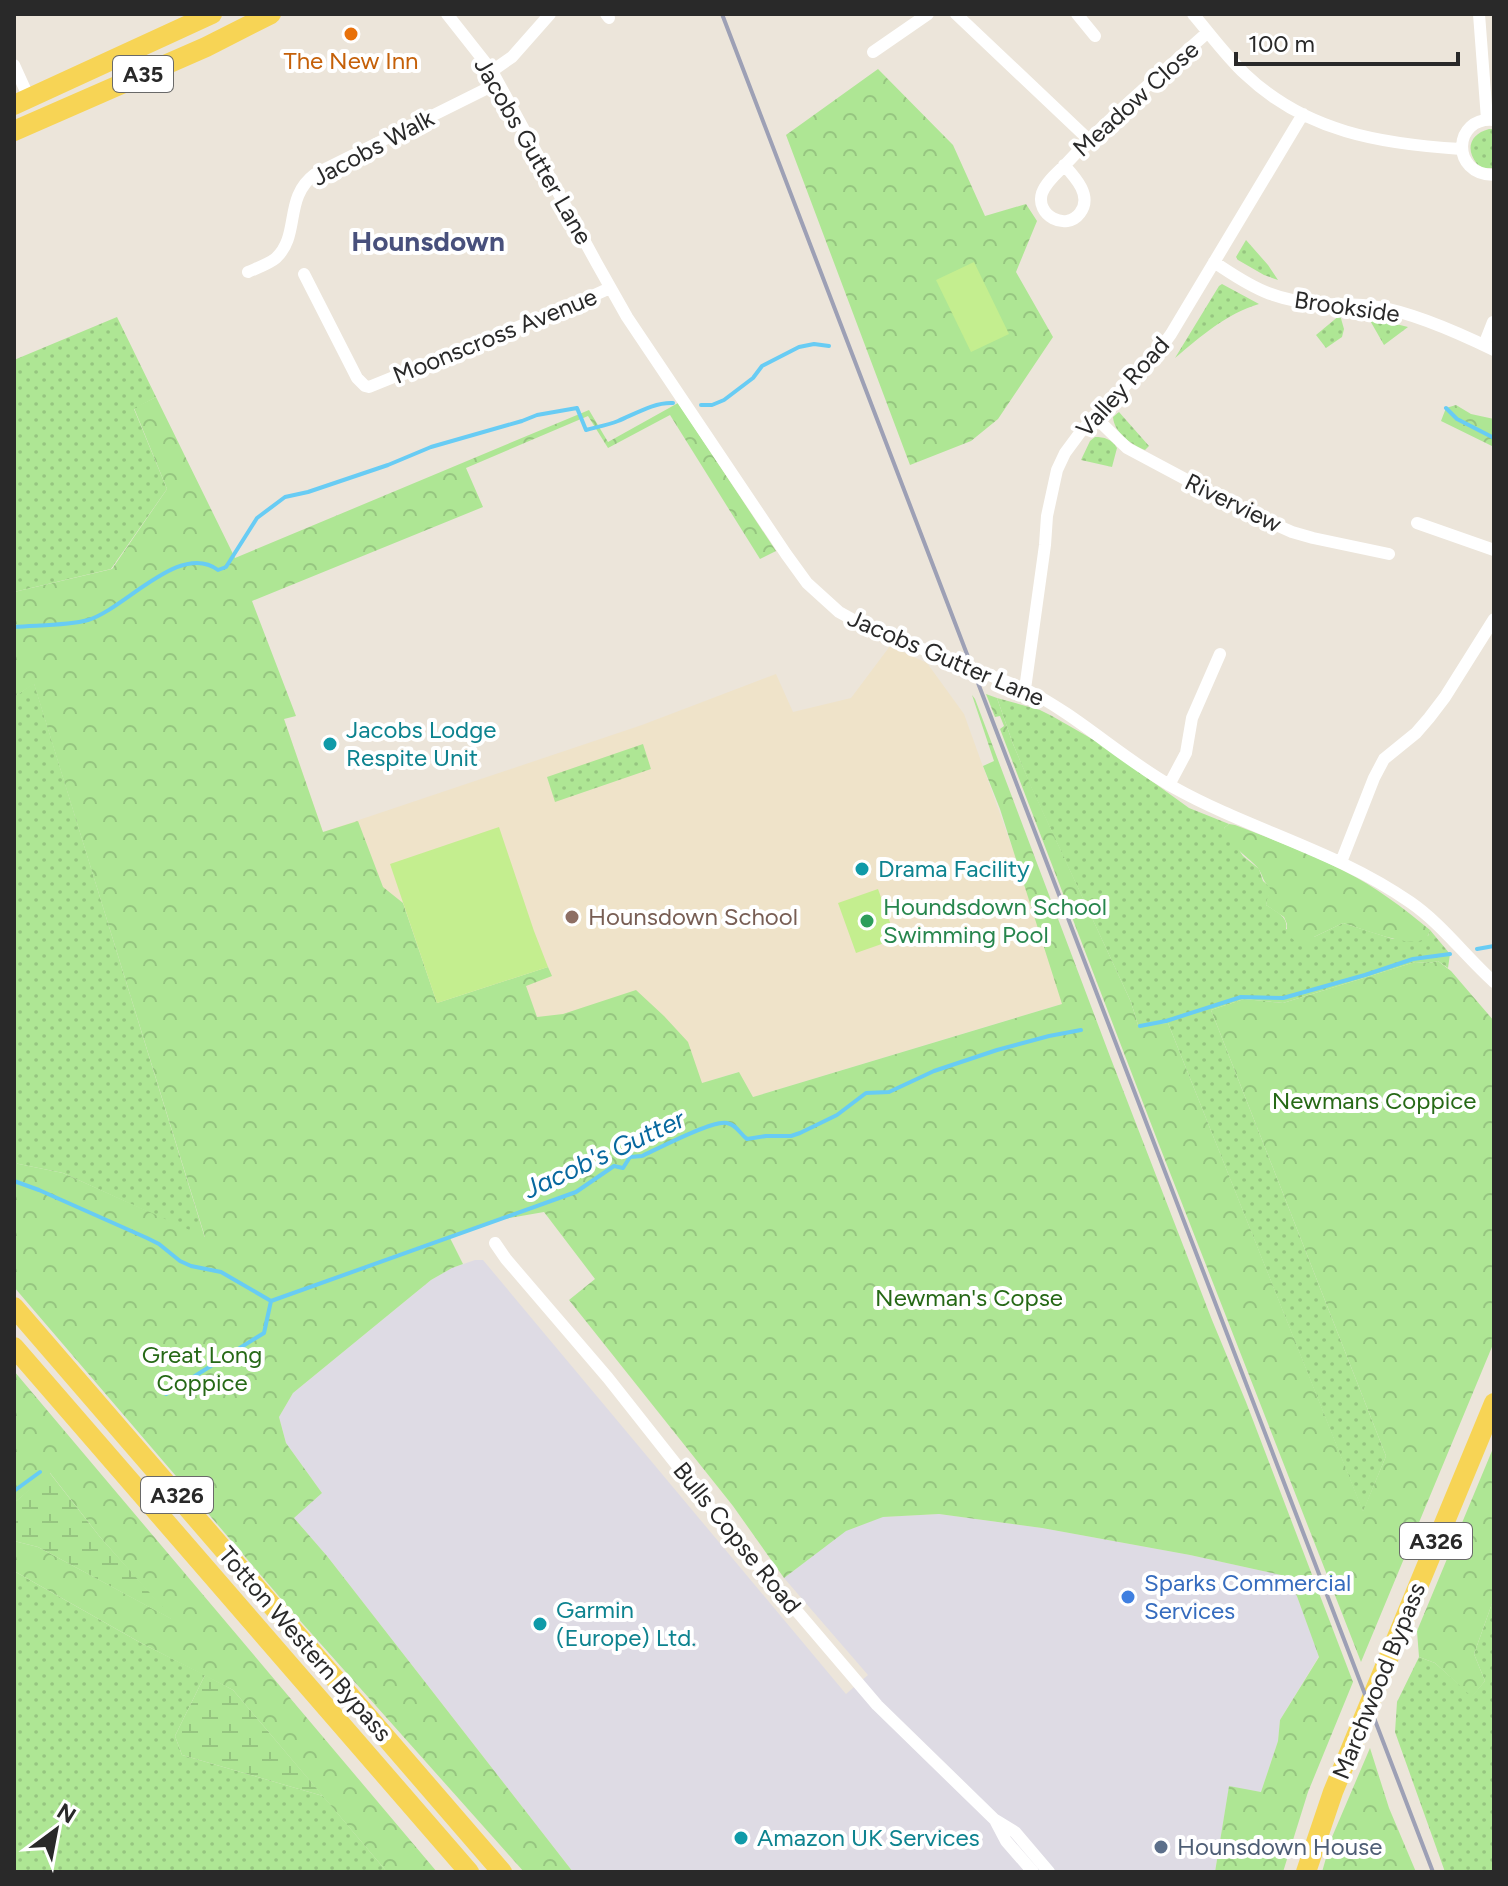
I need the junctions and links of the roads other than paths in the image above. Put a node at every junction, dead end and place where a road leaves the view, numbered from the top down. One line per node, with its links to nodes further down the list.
1 (212, 14): 15 (main road, A35)
2 (271, 14): 18 (main road, A35)
3 (447, 14): 14 (street, Jacobs Gutter Lane)
4 (550, 14): 14 (street, Jacobs Walk)
5 (928, 14): 12 (street)
6 (956, 14): 19 (street)
7 (1077, 14): 11 (street)
8 (1193, 14): 10 (street)
9 (1479, 14): 17 (street)
10 (1208, 32): 16 (street); 19 (street, Meadow Close)
11 (1095, 36)
12 (873, 52)
13 (14, 65): 15 (street)
14 (495, 77): 24 (street, Jacobs Walk); 26 (street, Jacobs Gutter Lane)
15 (22, 102)
16 (1303, 114): 20 (street); 23 (street, Valley Road)
17 (1490, 120): 20 (street)
18 (14, 131)
19 (1088, 139): 21 (street, Meadow Close)
20 (1461, 149): 22 (street)
21 (1064, 165): 21 (street, Meadow Close)
22 (1494, 175)
23 (1214, 262): 28 (street, Brookside); 29 (street, Valley Road)
24 (248, 272)
25 (304, 274): 26 (street, Moonscross Avenue)
26 (610, 288): 35 (street, Jacobs Gutter Lane)
27 (1493, 322): 28 (street, Brookside)
28 (1489, 347)
29 (1095, 417): 32 (street, Riverview); 35 (street, Valley Road)
30 (1417, 523): 31 (street)
31 (1494, 550)
32 (1389, 554)
33 (1494, 619): 37 (street)
34 (1220, 654): 36 (street)
35 (1025, 689): 36 (street, Jacobs Gutter Lane)
36 (1169, 785): 37 (street, Jacobs Gutter Lane)
37 (1341, 862): 38 (street, Jacobs Gutter Lane)
38 (1494, 982)
39 (495, 1243): 43 (street, Bulls Copse Road)
40 (14, 1307): 45 (main road, Totton Western Bypass / A326)
41 (14, 1347): 44 (main road, Totton Western Bypass / A326)
42 (1494, 1403): 48 (main road, Marchwood Bypass / A326)
43 (994, 1819): 46 (street, Bulls Copse Road); 47 (street, Bulls Copse Road)
44 (469, 1872)
45 (502, 1872)
46 (1033, 1872)
47 (1049, 1872)
48 (1306, 1872)

